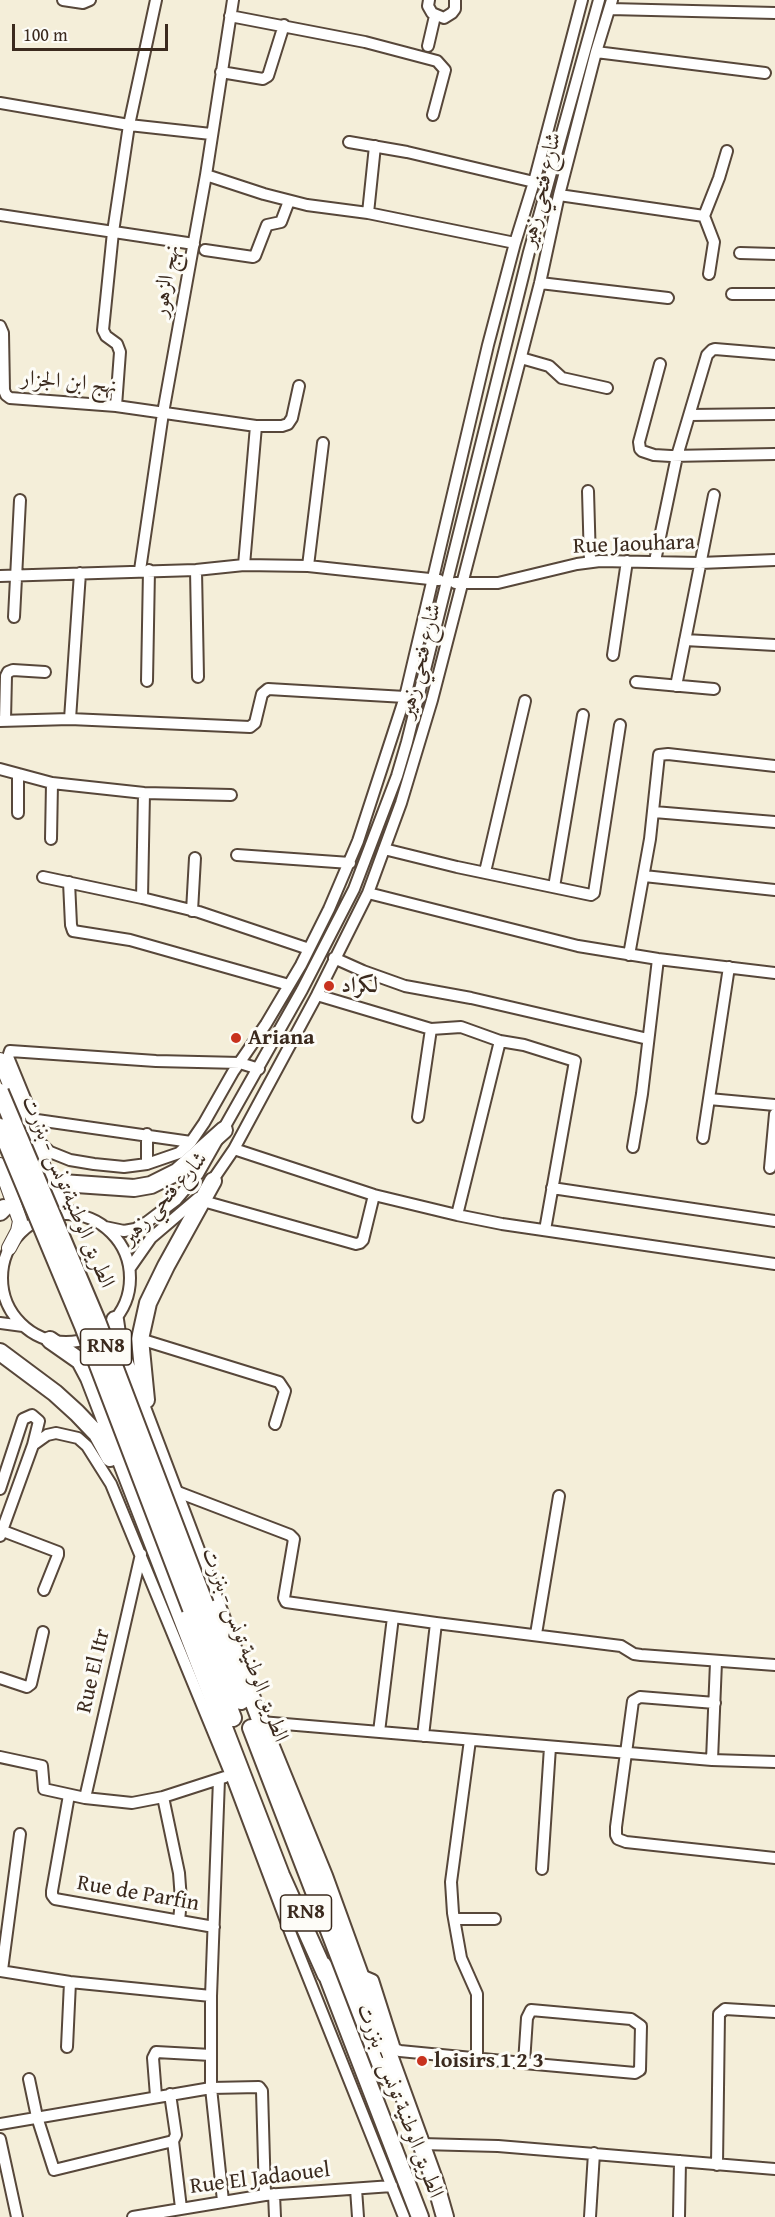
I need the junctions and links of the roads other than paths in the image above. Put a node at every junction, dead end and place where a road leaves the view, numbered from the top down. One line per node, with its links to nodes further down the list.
1 (63, 0): 2 (street)
2 (90, 0)
3 (156, 0): 20 (street)
4 (233, 0): 11 (street, نهج الزهور)
5 (455, 0): 12 (street)
6 (582, 0): 26 (street)
7 (599, 0): 73 (street, شارع فتحي زهير)
8 (426, 1): 12 (street)
9 (611, 4): 10 (street); 15 (street, شارع فتحي زهير)
10 (775, 13)
11 (230, 16): 13 (street); 16 (street, نهج الزهور)
12 (435, 16): 14 (street)
13 (284, 25): 16 (street); 19 (street)
14 (428, 46)
15 (596, 52): 17 (street); 27 (street, شارع فتحي زهير)
16 (221, 72): 21 (street, نهج الزهور)
17 (765, 73)
18 (0, 103): 20 (street)
19 (433, 115)
20 (129, 125): 21 (street); 32 (street)
21 (211, 134): 25 (street, نهج الزهور)
22 (349, 142): 23 (street)
23 (375, 146): 26 (street); 29 (street)
24 (727, 151): 31 (street)
25 (206, 175): 28 (street); 34 (street, نهج الزهور)
26 (534, 182): 33 (street)
27 (559, 195): 31 (street); 39 (street, شارع فتحي زهير)
28 (289, 201): 29 (street); 35 (street)
29 (368, 213): 33 (street)
30 (0, 215): 32 (street)
31 (704, 216): 38 (street)
32 (113, 232): 34 (street); 49 (street)
33 (515, 243): 72 (street)
34 (194, 244): 50 (street, نهج الزهور)
35 (205, 250)
36 (740, 253): 37 (street)
37 (775, 254)
38 (709, 273)
39 (540, 283): 42 (street); 45 (street, شارع فتحي زهير)
40 (732, 294): 41 (street)
41 (775, 294)
42 (668, 298)
43 (0, 326): 49 (street, نهج ابن الجزار)
44 (775, 354): 52 (street)
45 (520, 358): 48 (street); 74 (street, شارع فتحي زهير)
46 (660, 364): 56 (street)
47 (299, 386): 53 (street, نهج ابن الجزار)
48 (607, 388)
49 (116, 406): 50 (street, نهج ابن الجزار)
50 (163, 413): 53 (street, نهج ابن الجزار); 67 (street, نهج الزهور)
51 (775, 414): 52 (street)
52 (690, 416): 56 (street)
53 (256, 426): 65 (street)
54 (322, 443): 66 (street)
55 (775, 454): 56 (street)
56 (677, 456): 62 (street)
57 (588, 491): 63 (street)
58 (714, 495): 64 (street)
59 (20, 500): 70 (street)
60 (775, 560): 64 (street, Rue Jaouhara)
61 (627, 561): 62 (street, Rue Jaouhara); 63 (street, Rue Jaouhara); 78 (street)
62 (655, 561): 64 (street, Rue Jaouhara)
63 (590, 562): 74 (street, Rue Jaouhara)
64 (700, 563): 76 (street)
65 (244, 565): 66 (street, Rue Jaouhara); 68 (street, Rue Jaouhara)
66 (308, 566): 72 (street, Rue Jaouhara)
67 (145, 570): 68 (street, Rue Jaouhara); 69 (street, Rue Jaouhara); 81 (street, نهج الزهور)
68 (196, 570): 80 (street)
69 (80, 573): 70 (street, Rue Jaouhara); 88 (street)
70 (17, 574): 71 (street, Rue Jaouhara); 75 (street)
71 (0, 576)
72 (433, 579): 73 (street, Rue Jaouhara); 85 (street)
73 (446, 582): 74 (street, Rue Jaouhara); 127 (street, شارع فتحي زهير)
74 (461, 584): 101 (street, شارع فتحي زهير)
75 (14, 617)
76 (685, 640): 77 (street); 83 (street)
77 (775, 645)
78 (613, 655)
79 (45, 672): 89 (street)
80 (198, 677)
81 (147, 681)
82 (636, 682): 83 (street)
83 (676, 686): 84 (street)
84 (714, 689)
85 (405, 697): 88 (street); 104 (street)
86 (525, 701): 105 (street)
87 (583, 715): 109 (street)
88 (70, 718): 89 (street)
89 (3, 720)
90 (620, 725): 109 (street)
91 (775, 766): 97 (street)
92 (0, 769): 93 (street)
93 (18, 774): 94 (street); 98 (street)
94 (52, 783): 95 (street); 100 (street)
95 (144, 793): 96 (street); 112 (street)
96 (231, 795)
97 (654, 812): 99 (street); 106 (street)
98 (18, 813)
99 (775, 822)
100 (51, 839)
101 (384, 849): 105 (street); 111 (street, شارع فتحي زهير)
102 (237, 855): 104 (street)
103 (195, 858): 113 (street)
104 (350, 863): 114 (street)
105 (484, 872): 109 (street)
106 (644, 876): 110 (street); 115 (street)
107 (43, 877): 108 (street)
108 (69, 882): 112 (street); 120 (street)
109 (554, 887)
110 (775, 890)
111 (368, 893): 115 (street); 116 (street, شارع فتحي زهير)
112 (142, 898): 113 (street)
113 (192, 911): 114 (street)
114 (309, 949): 120 (street)
115 (629, 955): 117 (street)
116 (334, 958): 121 (street, شارع فتحي زهير); 123 (street)
117 (658, 959): 118 (street); 123 (street)
118 (729, 967): 119 (street); 129 (street)
119 (775, 973)
120 (289, 985): 126 (street)
121 (316, 995): 122 (street); 140 (street, شارع فتحي زهير)
122 (431, 1029): 124 (street); 132 (street)
123 (648, 1039): 139 (street)
124 (500, 1041): 146 (street); 150 (street)
125 (0, 1060): 135 (main road)
126 (240, 1063): 127 (street); 136 (street); 138 (street)
127 (259, 1069): 134 (street, شارع فتحي زهير)
128 (0, 1092): 174 (highway, الطريق الوطنية تونس - بنزرت / RN8, bridge)
129 (709, 1099): 130 (street); 137 (street)
130 (775, 1105)
131 (775, 1114): 143 (street)
132 (417, 1117)
133 (0, 1127): 174 (highway, الطريق الوطنية تونس - بنزرت / RN8, bridge)
134 (224, 1130): 145 (highway); 152 (street, شارع فتحي زهير)
135 (31, 1134): 141 (street); 149 (main road)
136 (147, 1134): 138 (street); 141 (street)
137 (702, 1138)
138 (191, 1142): 141 (street)
139 (633, 1147)
140 (234, 1149): 144 (street, شارع فتحي زهير); 147 (street)
141 (147, 1164)
142 (0, 1165): 154 (main road)
143 (770, 1168)
144 (213, 1181): 148 (highway); 157 (street, شارع فتحي زهير)
145 (62, 1183)
146 (552, 1188): 151 (street); 153 (street)
147 (374, 1195): 148 (street); 150 (street)
148 (203, 1201): 161 (highway)
149 (74, 1214): 152 (street); 154 (street)
150 (456, 1215): 153 (street)
151 (775, 1221)
152 (105, 1227): 157 (street)
153 (545, 1230): 155 (street)
154 (9, 1248): 156 (street)
155 (775, 1264)
156 (2, 1268): 160 (street)
157 (130, 1268): 158 (street)
158 (115, 1320): 162 (street); 166 (highway)
159 (0, 1323): 160 (street)
160 (23, 1326): 162 (street)
161 (140, 1339): 164 (street); 166 (highway)
162 (50, 1340): 169 (highway, RN8)
163 (0, 1352): 169 (highway, RN8)
164 (275, 1424)
165 (33, 1445): 167 (street); 171 (street); 172 (street)
166 (166, 1470): 168 (highway)
167 (0, 1489)
168 (175, 1491): 175 (street); 183 (highway)
169 (135, 1496): 206 (highway, RN8)
170 (560, 1496): 178 (street)
171 (1, 1533): 173 (street)
172 (141, 1554): 192 (street); 196 (street, Rue El Itr)
173 (44, 1590)
174 (198, 1607): 206 (highway, الطريق الوطنية تونس - بنزرت / RN8); 238 (highway, الطريق الوطنية تونس - بنزرت / RN8)
175 (393, 1617): 176 (street); 184 (street)
176 (436, 1623): 178 (street); 185 (street)
177 (43, 1632): 181 (street)
178 (536, 1634): 179 (street)
179 (716, 1662): 180 (street); 182 (street)
180 (775, 1665)
181 (0, 1678)
182 (715, 1703): 188 (street); 190 (street)
183 (261, 1722): 184 (street); 205 (highway)
184 (379, 1732): 185 (street)
185 (423, 1736): 186 (street)
186 (470, 1740): 187 (street); 200 (street)
187 (550, 1747): 188 (street); 199 (street)
188 (626, 1753): 190 (street); 198 (street)
189 (0, 1757): 194 (street)
190 (712, 1760): 191 (street)
191 (775, 1762)
192 (231, 1775): 193 (street); 227 (street)
193 (219, 1779): 195 (street); 203 (street)
194 (69, 1795): 196 (street); 202 (street, Rue de Parfin)
195 (163, 1797): 196 (street); 202 (street)
196 (85, 1798)
197 (20, 1834): 204 (street)
198 (775, 1857)
199 (542, 1869)
200 (454, 1919): 201 (street); 212 (street)
201 (495, 1919)
202 (179, 1921): 203 (street, Rue de Parfin)
203 (214, 1927): 208 (street)
204 (1, 1971): 207 (street)
205 (359, 1974): 212 (street); 222 (highway)
206 (326, 1975): 237 (highway, الطريق الوطنية تونس - بنزرت / RN8)
207 (70, 1983): 208 (street); 210 (street)
208 (211, 1996): 211 (street)
209 (775, 2012): 225 (street)
210 (67, 2047)
211 (212, 2055): 215 (street); 217 (street)
212 (477, 2058): 213 (street)
213 (524, 2063): 213 (street)
214 (29, 2079): 218 (street)
215 (211, 2088): 216 (street); 229 (street); 230 (street)
216 (170, 2094): 217 (street); 221 (street)
217 (156, 2096): 218 (street)
218 (37, 2117): 219 (street); 221 (street)
219 (0, 2124)
220 (0, 2139): 232 (street)
221 (173, 2141): 231 (street)
222 (421, 2144): 223 (street); 239 (highway)
223 (594, 2153): 224 (street); 240 (street)
224 (680, 2162): 225 (street); 241 (street)
225 (717, 2165): 226 (street)
226 (775, 2169)
227 (392, 2186): 228 (street, Rue El Jadaouel); 236 (street)
228 (356, 2188): 229 (street, Rue El Jadaouel); 235 (street)
229 (269, 2194): 230 (street, Rue El Jadaouel); 234 (street)
230 (224, 2201): 231 (street, Rue El Jadaouel)
231 (181, 2208): 233 (street, Rue El Jadaouel)
232 (17, 2217)
233 (133, 2217)
234 (275, 2217)
235 (358, 2217)
236 (404, 2217)
237 (420, 2217)
238 (439, 2217)
239 (445, 2217)
240 (590, 2217)
241 (679, 2217)

